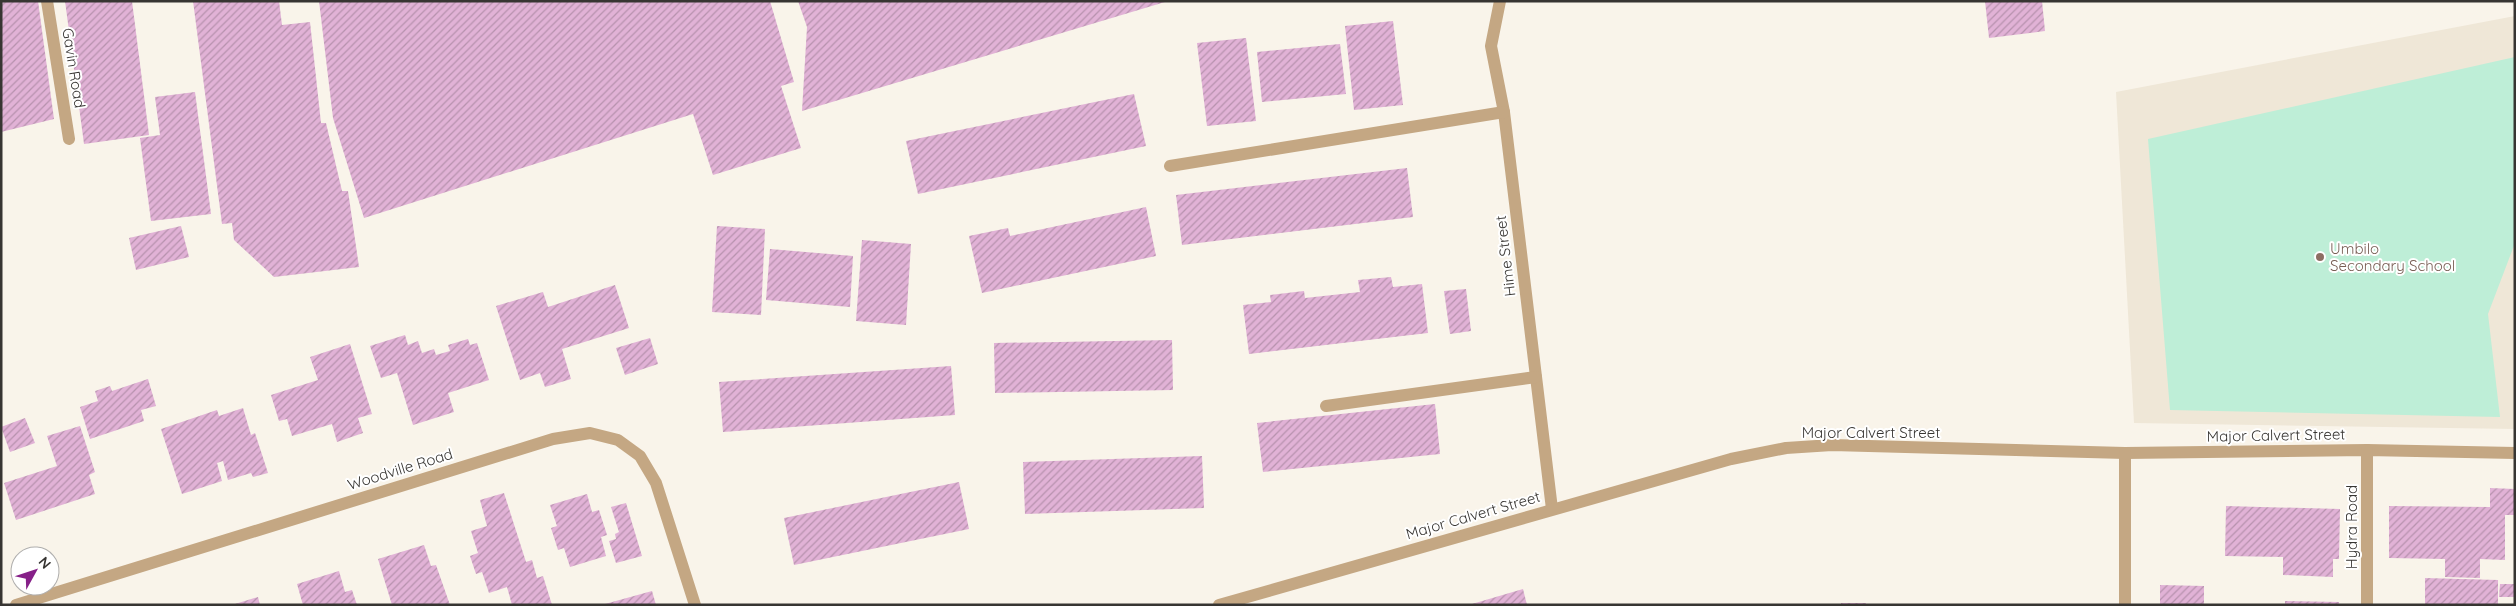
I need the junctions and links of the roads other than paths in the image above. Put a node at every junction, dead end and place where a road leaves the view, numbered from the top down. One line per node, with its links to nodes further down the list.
1 (47, 1): 4 (street, Gavin Road)
2 (1500, 1): 3 (street, Hime Street)
3 (1504, 112): 5 (street); 6 (street, Hime Street)
4 (68, 139)
5 (1170, 166)
6 (1536, 377): 7 (street); 11 (street, Hime Street)
7 (1326, 406)
8 (2367, 450): 9 (street, Major Calvert Street); 10 (street, Major Calvert Street); 16 (street, Hydra Road)
9 (2125, 452): 11 (street, Major Calvert Street); 15 (street)
10 (2515, 453)
11 (1552, 509): 14 (street, Major Calvert Street)
12 (16, 605): 13 (street, Woodville Road)
13 (695, 605)
14 (1219, 605)
15 (2125, 605)
16 (2367, 605)

